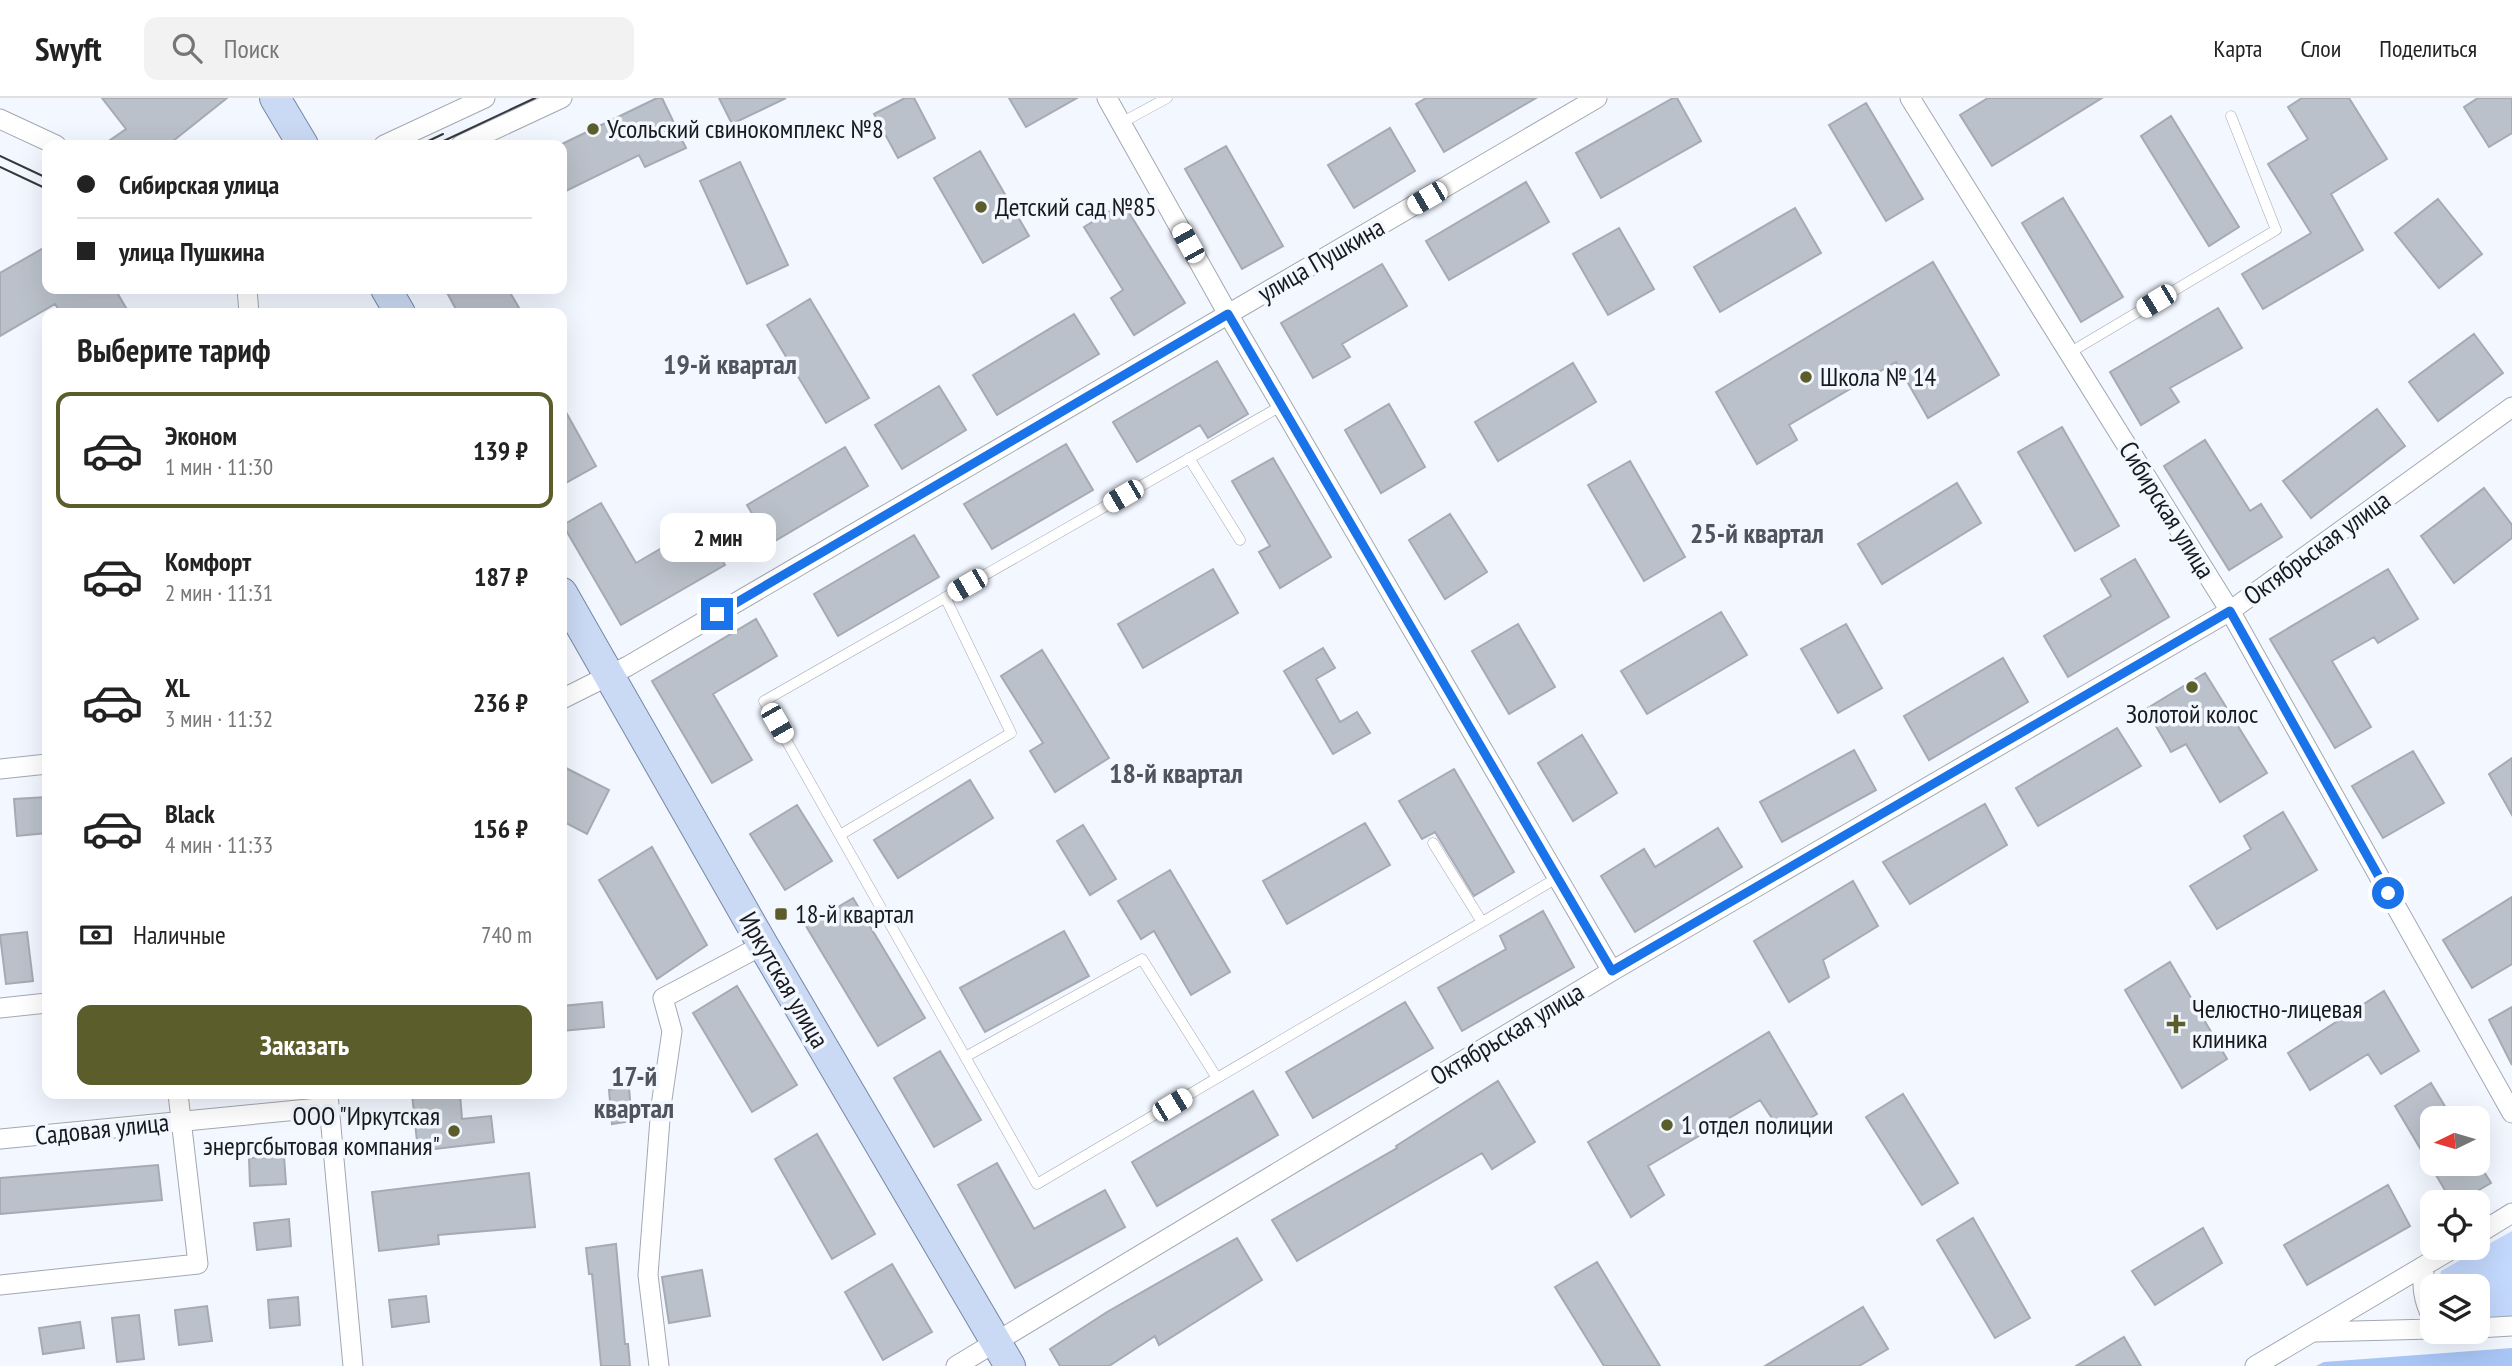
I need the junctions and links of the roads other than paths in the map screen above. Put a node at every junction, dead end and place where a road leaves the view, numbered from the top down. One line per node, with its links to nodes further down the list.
1 (275, 98): 12 (main road)
2 (485, 98): 13 (street)
3 (562, 98): 14 (street)
4 (1107, 98): 10 (street)
5 (1167, 98): 10 (lane)
6 (1597, 98): 15 (street, улица Пушкина)
7 (1910, 98): 16 (street, Сибирская улица)
8 (2231, 116): 16 (lane)
9 (0, 119): 11 (street)
10 (1121, 123): 15 (street)
11 (45, 140)
12 (300, 140)
13 (395, 140)
14 (472, 140)
15 (1228, 314): 17 (street); 24 (street, улица Пушкина)
16 (2069, 353): 23 (street, Сибирская улица)
17 (1281, 406): 19 (lane); 30 (street)
18 (2512, 407): 23 (street, Октябрьская улица)
19 (1189, 458): 20 (lane); 21 (lane)
20 (1240, 540)
21 (945, 597): 28 (lane); 28 (lane)
22 (567, 602): 24 (main road, Иркутская улица)
23 (2230, 611): 33 (street, Октябрьская улица); 40 (street, Сибирская улица)
24 (610, 677): 25 (street, улица Пушкина); 32 (main road, Иркутская улица)
25 (567, 697)
26 (42, 765): 27 (street)
27 (0, 769)
28 (840, 835): 36 (lane)
29 (1433, 843): 31 (lane)
30 (1557, 878): 31 (lane); 33 (street)
31 (1482, 922): 37 (lane)
32 (763, 945): 53 (main road, Иркутская улица); 55 (street)
33 (1612, 971): 53 (street, Октябрьская улица)
34 (42, 1004): 35 (street)
35 (0, 1008)
36 (965, 1057): 37 (lane); 37 (lane)
37 (1217, 1078)
38 (178, 1099): 41 (street)
39 (329, 1100): 41 (street, Садовая улица); 54 (street)
40 (2512, 1113)
41 (180, 1122): 42 (street, Садовая улица); 48 (street)
42 (0, 1139)
43 (2512, 1213): 44 (street)
44 (2490, 1227)
45 (2435, 1260): 46 (street)
46 (2425, 1266): 47 (street); 52 (street)
47 (2424, 1274)
48 (0, 1284)
49 (2512, 1326): 50 (street)
50 (2490, 1327)
51 (2420, 1329): 52 (street)
52 (2314, 1332): 57 (street)
53 (1002, 1354): 56 (street, Октябрьская улица)
54 (353, 1366)
55 (659, 1366)
56 (956, 1366)
57 (2255, 1366)

